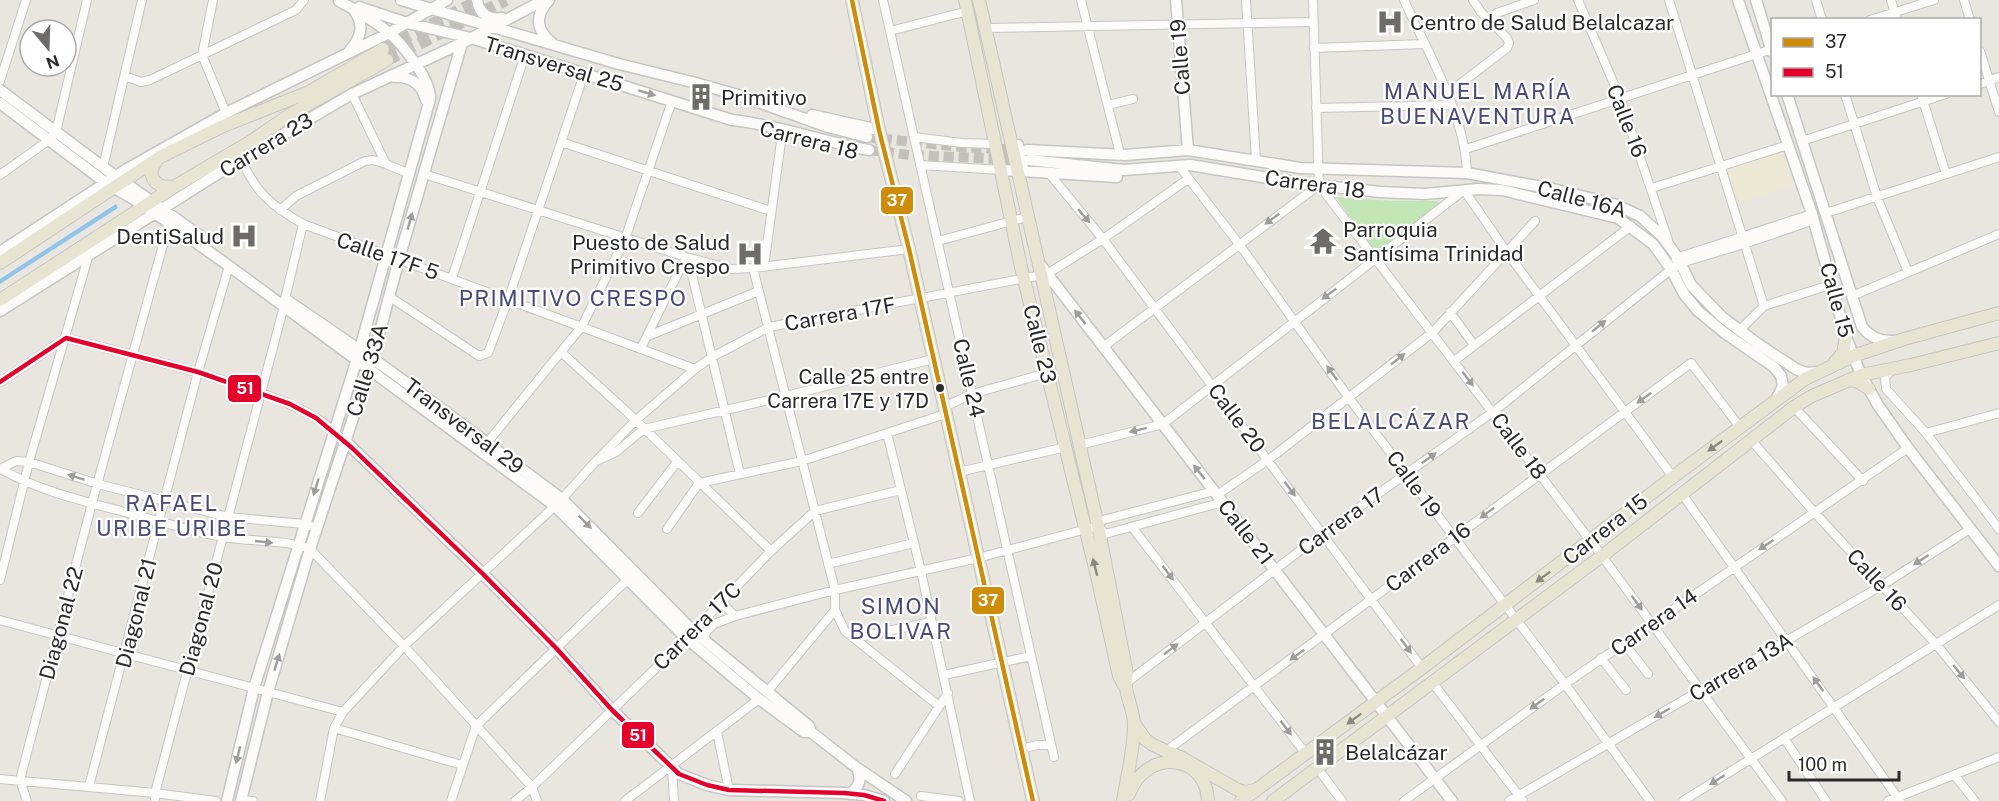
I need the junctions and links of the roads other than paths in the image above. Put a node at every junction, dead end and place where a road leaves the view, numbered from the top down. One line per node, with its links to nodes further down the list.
1 (26, 0): 63 (street)
2 (87, 0): 94 (street)
3 (142, 0): 61 (street)
4 (213, 0): 57 (street)
5 (304, 0): 57 (street)
6 (401, 0): 32 (street, Transversal 25)
7 (447, 0): 32 (street, Carrera 23)
8 (477, 0): 33 (street)
9 (544, 0): 33 (street, Carrera 23)
10 (549, 0): 49 (street)
11 (852, 0): 92 (main road)
12 (883, 0): 45 (street, Calle 24)
13 (979, 0): 44 (main road, Calle 23)
14 (1081, 0): 43 (street)
15 (1176, 0): 41 (street, Calle 19)
16 (1246, 0): 40 (street)
17 (1312, 0): 38 (street)
18 (1404, 0): 48 (street)
19 (1473, 0): 37 (street)
20 (1534, 0): 37 (street)
21 (1578, 0): 76 (street, Calle 16)
22 (1669, 0): 60 (street)
23 (1738, 0): 53 (street, Calle 15)
24 (1756, 0): 50 (street)
25 (1816, 0): 35 (street)
26 (1891, 0): 34 (street)
27 (1934, 0): 34 (street)
28 (1964, 0): 36 (street)
29 (338, 1): 31 (street, Transversal 25); 39 (street, Transversal 25)
30 (966, 6): 45 (street); 78 (main road, Calle 23)
31 (351, 8): 46 (street, Transversal 25); 55 (street)
32 (432, 9): 39 (street, Carrera 23); 42 (street, Transversal 25)
33 (516, 14): 42 (street, Carrera 23)
34 (1896, 16)
35 (1821, 18)
36 (1969, 18)
37 (1489, 19): 70 (street)
38 (1313, 22): 40 (street); 51 (street)
39 (407, 23): 46 (street, Carrera 23); 47 (street, Transversal 25)
40 (1247, 23): 41 (street); 110 (street)
41 (1177, 24): 43 (street); 104 (street, Calle 19)
42 (494, 26): 47 (street, Carrera 23); 49 (street, Transversal 25)
43 (1088, 26): 44 (street); 82 (street)
44 (986, 28): 64 (main road, Calle 23)
45 (890, 31): 96 (street, Calle 24)
46 (389, 33): 55 (street, Carrera 23); 58 (street, Transversal 25)
47 (466, 41): 56 (street, Transversal 25); 58 (street, Carrera 23); 123 (street, Calle 33A)
48 (1424, 44): 51 (street); 70 (street)
49 (556, 46): 71 (street, Transversal 25)
50 (1771, 47)
51 (1314, 48): 84 (street)
52 (1771, 50): 53 (street)
53 (1757, 54): 60 (street); 72 (street, Calle 15)
54 (1981, 54): 65 (street)
55 (344, 55): 87 (street, Carrera 23)
56 (525, 55): 59 (street, Transversal 25); 132 (street)
57 (202, 56): 61 (street); 87 (street)
58 (416, 65): 66 (street, Carrera 23); 88 (street, Calle 33A)
59 (584, 74): 80 (street, Transversal 25, one-way to 80); 98 (street)
60 (1692, 75): 76 (street); 117 (street)
61 (125, 76): 114 (street)
62 (1999, 77): 65 (street)
63 (0, 81)
64 (998, 81): 78 (main road); 106 (main road, Calle 23)
65 (1989, 81): 67 (street); 86 (street)
66 (379, 82): 69 (street, Carrera 23); 88 (street)
67 (1981, 84)
68 (0, 90): 94 (street, Transversal 29)
69 (352, 94): 108 (street, Carrera 23); 111 (street)
70 (1447, 94): 83 (street)
71 (738, 95): 85 (street, Transversal 25); 92 (street, Carrera 18)
72 (1771, 96)
73 (1771, 96): 100 (street, Calle 15)
74 (1788, 96): 97 (street, Calle 15)
75 (1846, 96): 90 (street)
76 (1620, 98): 101 (street); 130 (street, Calle 16)
77 (1922, 98): 90 (street); 124 (street)
78 (987, 99): 99 (main road, Calle 23)
79 (1133, 99): 82 (street)
80 (672, 101): 89 (street, Transversal 25); 119 (street)
81 (0, 103): 94 (street, Transversal 29)
82 (1108, 105): 103 (street)
83 (1452, 105): 84 (street); 101 (street)
84 (1316, 108): 116 (street)
85 (774, 110): 95 (street, Carrera 18)
86 (1999, 112)
87 (226, 113): 127 (street, Carrera 23)
88 (426, 113): 122 (street, Calle 33A)
89 (732, 120): 91 (street, Transversal 25); 93 (street, Carrera 18)
90 (1854, 124): 97 (street); 133 (street)
91 (770, 125): 102 (street, Carrera 18)
92 (879, 130): 109 (main road)
93 (782, 134): 109 (street, Carrera 18); 138 (street)
94 (52, 136): 114 (street, Transversal 29); 125 (street); 127 (street, Transversal 29)
95 (867, 137)
96 (914, 137): 99 (street, Carrera 18); 112 (street, Calle 24)
97 (1802, 141): 135 (street, Calle 15)
98 (561, 142): 119 (street); 137 (street)
99 (996, 144): 106 (street, Carrera 18); 118 (main road, Calle 23)
100 (1788, 146): 117 (street); 139 (street, Calle 15)
101 (1466, 148): 121 (street)
102 (869, 150)
103 (1119, 150): 104 (street, Carrera 18); 106 (street, Carrera 18)
104 (1184, 150): 106 (street, Carrera 18); 110 (street, Carrera 18)
105 (160, 157): 127 (main road, Carrera 23); 128 (main road); 128 (main road, Carrera 23)
106 (1021, 157): 115 (street, Carrera 18); 118 (street, Carrera 18); 120 (street, Carrera 18); 140 (main road, Calle 23)
107 (1999, 157): 124 (street)
108 (241, 159): 134 (street, Carrera 23); 136 (street, Calle 17F 5)
109 (886, 159): 154 (main road)
110 (1256, 161): 116 (street, Carrera 18)
111 (386, 164): 122 (street); 136 (street)
112 (920, 165): 118 (street, Carrera 18); 150 (street, Calle 24)
113 (1179, 166): 115 (street, Carrera 18); 126 (street, Calle 19); 129 (street, Carrera 18)
114 (103, 167): 127 (street, Transversal 29)
115 (1166, 167): 120 (street, Carrera 18)
116 (1318, 168): 121 (street, Carrera 18); 129 (street)
117 (1721, 168): 130 (street); 151 (street)
118 (1002, 170): 142 (main road, Calle 23)
119 (649, 171): 138 (street); 148 (street)
120 (1047, 171): 149 (street, Calle 20, one-way to 149)
121 (1467, 173): 153 (street, Calle 16A)
122 (410, 174): 158 (street, Calle 33A)
123 (424, 174): 132 (street); 161 (street, Calle 33A, one-way to 123)
124 (1946, 174): 133 (street)
125 (0, 175)
126 (1188, 179): 149 (street, Carrera 17F); 152 (street, Calle 19)
127 (115, 182): 134 (street, Transversal 29); 156 (street, Carrera 23); 162 (main road)
128 (177, 185): 134 (main road, Carrera 23)
129 (1319, 185): 131 (street, Carrera 18); 152 (street, one-way to 152); 160 (street, Calle 18)
130 (1652, 188): 153 (street, Calle 16)
131 (1464, 190): 145 (street, Calle 16A); 155 (street); 160 (street)
132 (481, 192): 137 (street); 169 (street)
133 (1876, 197): 135 (street); 167 (street)
134 (153, 207): 143 (street, Transversal 29); 147 (main road); 157 (street, Carrera 23); 180 (street, Transversal 29)
135 (1824, 208): 139 (street); 175 (street, Calle 15)
136 (280, 210): 144 (street, Calle 17F 5)
137 (538, 211): 148 (street); 179 (street)
138 (771, 211): 165 (street)
139 (1813, 217): 151 (street, Carrera 17); 171 (street, Calle 15)
140 (1027, 218): 142 (street); 168 (main road, Calle 23)
141 (1535, 220): 155 (street)
142 (1012, 221): 150 (street); 170 (main road, Calle 23)
143 (169, 223): 164 (street, Transversal 29); 203 (street, Diagonal 22)
144 (303, 224): 158 (street, Calle 17F 5); 180 (street, Diagonal 20)
145 (1631, 226): 163 (street, Calle 16A); 174 (street)
146 (1999, 234): 167 (street)
147 (93, 239): 157 (street); 178 (main road)
148 (625, 239): 159 (street); 188 (street)
149 (1103, 239): 168 (street, Carrera 17F); 182 (street, Calle 20)
150 (938, 241): 173 (street, Calle 24)
151 (1743, 241): 163 (street, Carrera 17); 181 (street)
152 (1239, 244): 182 (street); 187 (street, Calle 19)
153 (1670, 245): 163 (street, Calle 16A)
154 (909, 249): 165 (street); 177 (main road)
155 (1506, 251): 174 (street); 184 (street)
156 (0, 252)
157 (90, 253): 183 (street, Carrera 23); 194 (street)
158 (387, 256): 161 (street, Calle 17F 5); 202 (street, Calle 33A)
159 (687, 258): 166 (street); 185 (street); 192 (street)
160 (1376, 259): 187 (street, one-way to 187); 191 (street, Calle 18)
161 (399, 260): 169 (street, Calle 17F 5); 176 (street, Calle 33A)
162 (0, 262)
163 (1677, 263): 190 (street); 198 (street, Carrera 17, one-way to 163); 224 (street)
164 (229, 266): 180 (street, Transversal 29); 212 (street, Diagonal 21)
165 (764, 267): 166 (street)
166 (753, 268): 172 (street)
167 (1908, 272): 175 (street)
168 (1044, 275): 170 (street, Carrera 17F); 199 (street, Calle 21, one-way to 168); 241 (main road, Calle 23)
169 (452, 278): 179 (street, Calle 17F 5)
170 (1025, 279): 173 (street, Carrera 17F); 214 (main road, Calle 23)
171 (1833, 284): 181 (street); 193 (street, Calle 15)
172 (759, 291): 185 (street); 189 (street)
173 (950, 294): 177 (street, Carrera 17F); 221 (street, Calle 24)
174 (1539, 296): 197 (street); 198 (street)
175 (1852, 296): 195 (street, Calle 15)
176 (390, 297): 179 (street); 208 (street, Calle 33A)
177 (920, 299): 189 (street, Carrera 17F); 206 (main road)
178 (0, 300)
179 (508, 300): 188 (street, Calle 17F 5)
180 (284, 302): 202 (street, Transversal 29); 220 (street, Diagonal 20)
181 (1764, 306): 190 (street)
182 (1154, 308): 199 (street); 218 (street, Calle 20)
183 (0, 311)
184 (1450, 312): 191 (street); 197 (street)
185 (702, 314): 192 (street); 205 (street)
186 (1999, 314): 195 (main road, Carrera 15)
187 (1294, 321): 218 (street); 223 (street, Calle 19, one-way to 187)
188 (582, 326): 200 (street, Calle 17F 5); 201 (street)
189 (769, 327): 205 (street, Carrera 17F); 222 (street)
190 (1739, 331): 213 (street)
191 (1433, 332): 207 (street, Calle 18); 223 (street, one-way to 191)
192 (648, 336): 200 (street)
193 (1846, 337): 204 (street, Calle 15); 209 (main road)
194 (66, 338): 203 (street); 217 (street); 246 (street)
195 (1900, 340): 204 (main road, Carrera 15)
196 (1999, 342): 210 (main road, Carrera 15)
197 (1474, 345): 207 (street)
198 (1576, 345): 228 (street); 229 (street, Carrera 17)
199 (1103, 347): 232 (street, Calle 21)
200 (641, 348): 211 (street, Calle 17F 5)
201 (561, 352): 231 (street); 240 (street)
202 (358, 354): 208 (street, Transversal 29); 235 (street, Calle 33A)
203 (133, 355): 212 (street); 259 (street, Diagonal 22)
204 (1853, 356): 209 (main road, Carrera 15); 215 (street, Calle 15)
205 (712, 357): 211 (street, Carrera 17F); 226 (street)
206 (933, 359): 222 (street); 227 (main road)
207 (1454, 361): 229 (street, Calle 18, one-way to 229)
208 (370, 363): 239 (street, Calle 33A); 240 (street, Transversal 29); 265 (street, Transversal 29)
209 (1832, 365): 213 (main road, Carrera 15)
210 (1895, 368): 215 (main road, Carrera 15); 237 (street)
211 (695, 369): 231 (street, Carrera 17F)
212 (198, 372): 220 (street); 263 (street, Diagonal 21)
213 (1820, 372): 224 (main road, Carrera 15)
214 (1047, 373): 221 (street); 242 (main road, Calle 23)
215 (1860, 375): 216 (main road, Carrera 15); 219 (street, Calle 15)
216 (1848, 380): 219 (main road); 225 (main road, Carrera 15)
217 (0, 382)
218 (1212, 385): 232 (street); 244 (street, Calle 20)
219 (1869, 389): 243 (street, Calle 15)
220 (261, 393): 235 (street); 269 (street, Diagonal 20)
221 (972, 394): 227 (street); 249 (street, Calle 24)
222 (786, 396): 226 (street); 245 (street)
223 (1349, 398): 244 (street); 252 (street, Calle 19)
224 (1776, 400): 233 (main road, Carrera 15)
225 (1794, 407): 238 (main road, Carrera 15); 256 (street)
226 (725, 410): 234 (street); 253 (street)
227 (944, 410): 236 (street); 251 (main road)
228 (1625, 411): 233 (street, Carrera 16, one-way to 228); 254 (street, Carrera 16); 255 (street)
229 (1493, 412): 252 (street, Carrera 17, one-way to 229); 254 (street, Calle 18)
230 (1999, 413): 237 (street)
231 (636, 420): 234 (street); 247 (street, Carrera 17F)
232 (1163, 424): 241 (street, one-way to 241); 262 (street, Calle 21, one-way to 232)
233 (1740, 428): 255 (main road, Carrera 15, one-way to 255)
234 (644, 429): 247 (street); 248 (street)
235 (334, 431): 239 (street); 272 (street, Calle 33A, one-way to 272)
236 (887, 433): 245 (street); 260 (street)
237 (1926, 433): 270 (street)
238 (1752, 441): 261 (main road, Carrera 15); 268 (street, Calle 16)
239 (345, 442): 275 (street, Calle 33A); 296 (street)
240 (487, 443): 265 (street, Transversal 29)
241 (1080, 445): 273 (main road, Calle 23)
242 (1066, 447): 249 (street); 277 (main road, Calle 23)
243 (1908, 448): 256 (street, Carrera 14); 278 (street, Calle 15)
244 (1268, 460): 262 (street); 280 (street, Calle 20, one-way to 280)
245 (802, 461): 253 (street); 266 (street)
246 (29, 462): 250 (street); 257 (street); 259 (street, one-way to 246)
247 (594, 462): 265 (street, Carrera 17F)
248 (677, 462): 258 (street); 267 (street)
249 (988, 465): 251 (street); 287 (street, Calle 24)
250 (0, 469): 257 (street)
251 (959, 472): 290 (main road)
252 (1408, 473): 280 (street, Carrera 17); 282 (street, Calle 19)
253 (740, 474): 258 (street)
254 (1540, 474): 282 (street, Carrera 16, one-way to 282); 283 (street, Calle 18)
255 (1673, 477): 283 (main road, Carrera 15)
256 (1863, 481): 268 (street, Carrera 14)
257 (24, 482): 264 (street); 297 (street)
258 (699, 483): 276 (street); 288 (street)
259 (98, 484): 263 (street); 264 (street, Diagonal 22)
260 (901, 490): 266 (street, Carrera 17C); 284 (street)
261 (1682, 494): 289 (main road, Carrera 15); 292 (street)
262 (1218, 496): 273 (street); 274 (street); 294 (street, Calle 21)
263 (165, 502): 269 (street); 271 (street, Diagonal 21)
264 (92, 503): 271 (street); 314 (street, Diagonal 22)
265 (558, 503): 296 (street, Carrera 17F); 298 (street, Transversal 29); 312 (street, Transversal 29, one-way to 312)
266 (814, 511): 288 (street, Carrera 17C); 291 (street)
267 (638, 513)
268 (1815, 513): 292 (street, Carrera 14, one-way to 292); 299 (street, Calle 16)
269 (228, 517): 272 (street); 281 (street, Diagonal 20)
270 (1995, 518): 279 (street)
271 (159, 521): 281 (street); 323 (street, Diagonal 21)
272 (304, 524): 275 (street); 285 (street, Calle 33A)
273 (1098, 526): 274 (street); 277 (street); 333 (main road, Calle 23)
274 (1132, 527): 310 (street, one-way to 310)
275 (317, 528): 286 (street, Calle 33A)
276 (667, 529)
277 (1085, 529): 287 (street); 333 (main road, Calle 23, one-way to 277)
278 (1970, 529): 293 (street, Calle 15); 299 (street, Carrera 13A, one-way to 299)
279 (1999, 529)
280 (1323, 533): 294 (street, Carrera 17); 301 (street, Calle 20)
281 (223, 537): 285 (street, one-way to 285); 328 (street, Diagonal 20)
282 (1454, 538): 301 (street, Carrera 16); 303 (street, Calle 19)
283 (1590, 542): 289 (street, Calle 18); 303 (main road, Carrera 15, one-way to 303)
284 (914, 543): 291 (street); 295 (street)
285 (298, 545): 286 (street); 335 (street, Calle 33A)
286 (310, 549): 320 (street); 338 (street, Calle 33A, one-way to 286)
287 (1007, 550): 290 (street); 324 (street, Calle 24)
288 (771, 551): 302 (street, Carrera 17C)
289 (1602, 556): 308 (main road, Carrera 15); 311 (street, Calle 18, one-way to 311)
290 (978, 558): 295 (street); 326 (main road)
291 (828, 564): 300 (street)
292 (1734, 566): 311 (street, Carrera 14); 317 (street)
293 (1999, 566)
294 (1275, 570): 310 (street, Carrera 17); 313 (street, Calle 21)
295 (921, 571): 300 (street); 309 (street)
296 (483, 574): 320 (street, Carrera 17F); 321 (street)
297 (0, 580)
298 (627, 580): 312 (street, Transversal 29); 321 (street)
299 (1881, 586): 317 (street, Carrera 13A); 319 (street, Calle 16)
300 (835, 590): 305 (street); 306 (street)
301 (1371, 599): 313 (street, Carrera 16); 327 (street, Calle 20, one-way to 327)
302 (721, 602): 306 (street); 312 (street, Carrera 17C)
303 (1506, 605): 308 (street, Calle 19); 327 (main road, Carrera 15)
304 (1999, 605): 319 (street)
305 (835, 610): 315 (street); 340 (street)
306 (735, 616): 316 (street)
307 (0, 620): 314 (street)
308 (1516, 620): 331 (main road, Carrera 15); 332 (street, Calle 19)
309 (931, 622): 315 (street); 330 (street)
310 (1206, 622): 333 (street, Carrera 17, one-way to 310); 334 (street)
311 (1652, 624): 318 (street, Carrera 14); 337 (street, Calle 18)
312 (690, 634): 316 (street, Transversal 29); 322 (street, Transversal 29); 344 (street, Carrera 17C)
313 (1324, 635): 334 (street, Carrera 16, one-way to 334); 341 (street, Calle 21)
314 (57, 636): 323 (street); 372 (street, Diagonal 22)
315 (854, 638): 342 (street)
316 (704, 640): 322 (street); 340 (street, Transversal 29)
317 (1787, 640): 337 (street, Carrera 13A); 343 (street, one-way to 317)
318 (1624, 643): 325 (street, Carrera 14); 329 (street)
319 (1936, 644): 343 (street); 347 (street, Calle 16, one-way to 347)
320 (404, 646): 345 (street, Carrera 17F); 349 (street)
321 (556, 649): 344 (street); 349 (street)
322 (703, 652): 340 (street, Transversal 29)
323 (126, 654): 328 (street); 373 (street, Diagonal 21)
324 (1031, 656): 326 (street); 356 (street, Calle 24)
325 (1601, 658): 332 (street, Carrera 14); 336 (street)
326 (1003, 662): 330 (street); 358 (main road)
327 (1422, 668): 341 (main road, Carrera 15)
328 (186, 672): 335 (street); 380 (street, Diagonal 20)
329 (1648, 674)
330 (944, 675): 339 (street)
331 (1432, 682): 346 (main road, Carrera 15); 357 (street)
332 (1565, 684): 355 (street, Calle 19); 357 (street, Carrera 14, one-way to 357)
333 (1124, 685): 348 (main road, Calle 23)
334 (1254, 686): 359 (street, Carrera 16); 360 (street, one-way to 360)
335 (254, 688): 338 (street); 350 (street, Calle 33A)
336 (1626, 690)
337 (1701, 690): 355 (street, Carrera 13A, one-way to 355); 363 (street, Calle 18)
338 (268, 692): 345 (street); 352 (street, Calle 33A)
339 (948, 693): 342 (street); 396 (street)
340 (763, 696): 353 (street); 366 (street, Transversal 29)
341 (1375, 703): 346 (street, Calle 21); 360 (main road, Carrera 15, one-way to 360)
342 (939, 706): 368 (street)
343 (1834, 707): 354 (street); 382 (street)
344 (612, 710): 365 (street); 374 (street, Carrera 17C)
345 (343, 712): 351 (street, Carrera 17F)
346 (1386, 717): 367 (main road, Carrera 15); 370 (street, Calle 21)
347 (1999, 722)
348 (1134, 723): 359 (main road); 398 (main road, Calle 23)
349 (476, 726): 364 (street); 374 (street)
350 (244, 728): 352 (street); 385 (street, Calle 33A, one-way to 385)
351 (334, 728): 364 (street); 387 (street, Carrera 17F)
352 (258, 731): 386 (street, Calle 33A)
353 (717, 732): 365 (street); 376 (street)
354 (1784, 738): 363 (street); 409 (street)
355 (1609, 744): 381 (street, Carrera 13A); 406 (street, Calle 19)
356 (1052, 745): 358 (street); 361 (street, Calle 24)
357 (1480, 746): 370 (street, Carrera 14); 381 (street)
358 (1021, 749): 397 (main road)
359 (1166, 751): 375 (main road)
360 (1306, 754): 375 (main road, Carrera 15)
361 (1054, 757)
362 (1999, 757): 369 (street)
363 (1751, 759): 407 (street, one-way to 407); 408 (street, Calle 18)
364 (462, 765): 388 (street)
365 (670, 768): 376 (street); 391 (street); 392 (street)
366 (857, 768): 377 (street); 394 (street, Transversal 29)
367 (1318, 769): 401 (main road, Carrera 15); 402 (street)
368 (895, 774)
369 (1955, 776): 382 (street); 411 (street)
370 (1435, 778): 403 (street, Carrera 14); 404 (street, Calle 21)
371 (0, 779): 372 (street)
372 (20, 780): 373 (street); 383 (street)
373 (89, 786): 380 (street)
374 (532, 788): 389 (street, Carrera 17C); 390 (street)
375 (1256, 789): 400 (main road, Carrera 15)
376 (729, 790): 378 (street)
377 (850, 794): 378 (street); 393 (street)
378 (772, 796)
379 (921, 796): 395 (street)
380 (155, 797): 384 (street)
381 (1521, 798): 405 (street, Carrera 13A)
382 (1899, 799): 410 (street)
383 (27, 801)
384 (216, 801)
385 (227, 801)
386 (245, 801)
387 (320, 801)
388 (450, 801)
389 (515, 801)
390 (537, 801)
391 (625, 801)
392 (674, 801)
393 (884, 801)
394 (906, 801)
395 (959, 801)
396 (970, 801)
397 (1033, 801)
398 (1125, 801): 399 (main road)
399 (1208, 801)
400 (1240, 801)
401 (1273, 801)
402 (1342, 801)
403 (1404, 801)
404 (1452, 801)
405 (1509, 801)
406 (1650, 801)
407 (1683, 801)
408 (1782, 801)
409 (1826, 801)
410 (1888, 801)
411 (1975, 801)

